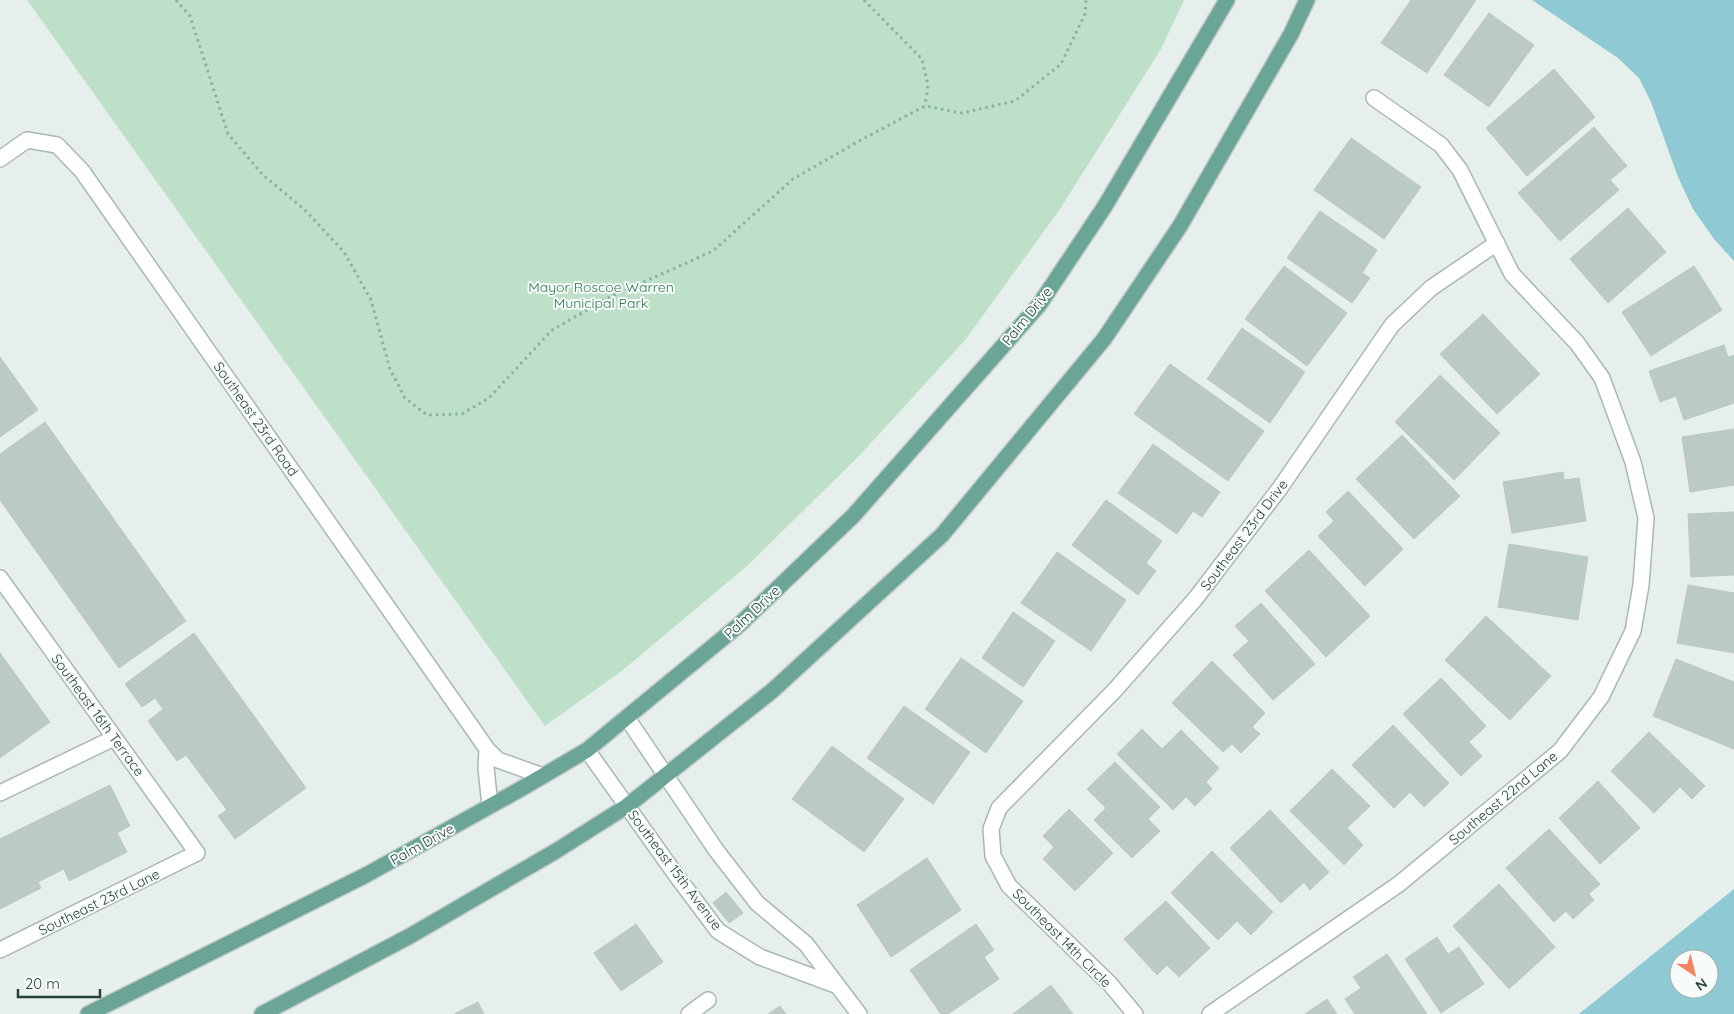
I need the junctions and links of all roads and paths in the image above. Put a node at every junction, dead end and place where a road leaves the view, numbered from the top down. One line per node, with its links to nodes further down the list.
1 (176, 0): 7 (path)
2 (864, 0): 7 (path)
3 (1086, 0): 7 (path)
4 (1227, 0): 11 (main road, Palm Drive)
5 (1307, 0): 15 (main road)
6 (1374, 98): 9 (street, Southeast 22nd Lane)
7 (925, 106)
8 (0, 159): 13 (street, Southeast 23rd Road)
9 (1497, 243): 20 (street, Southeast 23rd Drive); 30 (street, Southeast 22nd Lane)
10 (0, 578): 12 (street, Southeast 16th Terrace)
11 (627, 718): 14 (main road, Palm Drive); 15 (street)
12 (114, 738): 17 (street); 21 (street, Southeast 16th Terrace)
13 (487, 749): 16 (street, Southeast 23rd Road); 18 (street)
14 (587, 750): 16 (main road, Palm Drive); 19 (street, Southeast 15th Avenue)
15 (666, 775): 19 (main road); 23 (street)
16 (543, 776): 18 (main road, Palm Drive)
17 (0, 792)
18 (490, 806): 25 (main road, Palm Drive)
19 (627, 806): 23 (street, Southeast 15th Avenue); 26 (main road)
20 (991, 829): 29 (street, Southeast 14th Circle)
21 (197, 853): 22 (street, Southeast 23rd Lane)
22 (0, 950)
23 (839, 987): 28 (street)
24 (708, 1000): 27 (street)
25 (88, 1014)
26 (262, 1014)
27 (689, 1014)
28 (859, 1014)
29 (1135, 1014)
30 (1210, 1014)

